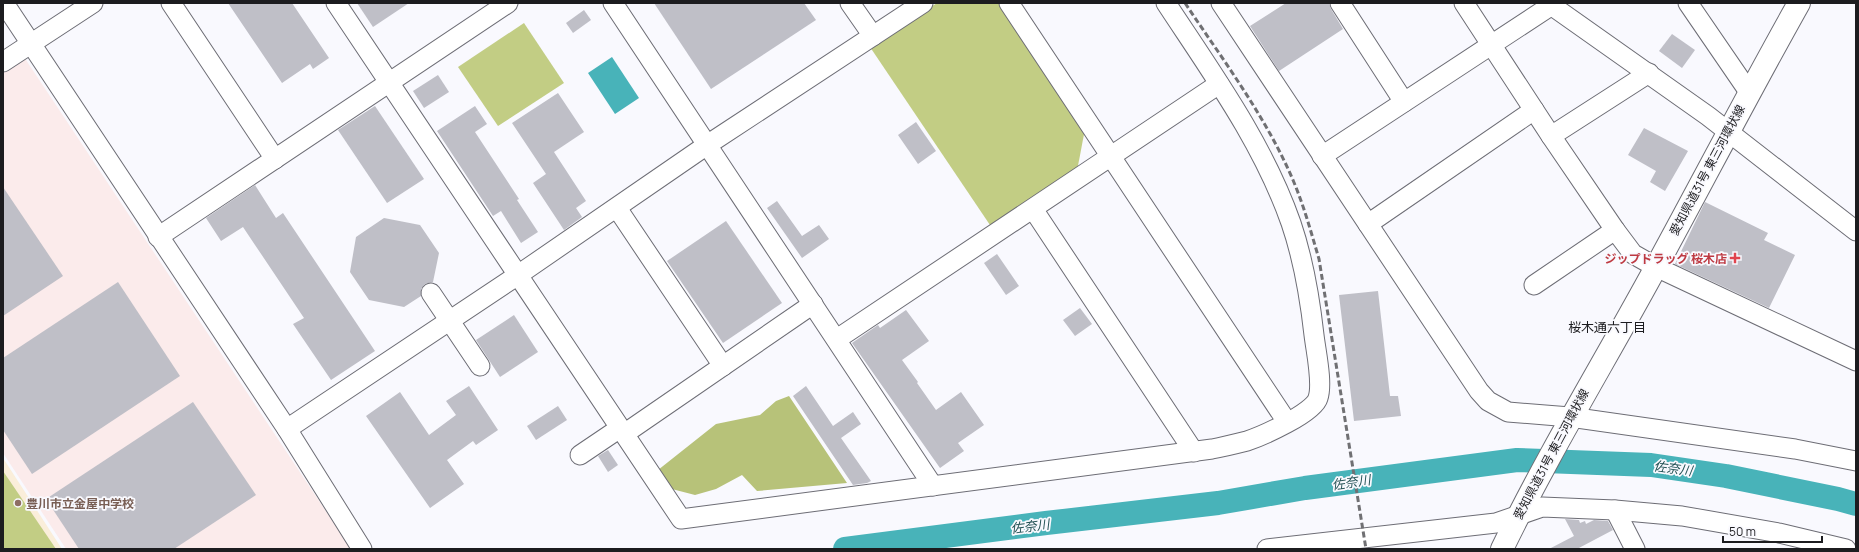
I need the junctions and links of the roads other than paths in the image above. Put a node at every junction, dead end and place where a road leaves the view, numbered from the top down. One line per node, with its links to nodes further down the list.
1 (4, 3): 18 (street)
2 (93, 3): 18 (street)
3 (171, 3): 32 (street)
4 (336, 3): 22 (street)
5 (613, 3): 29 (street)
6 (850, 3): 17 (street)
7 (924, 3): 17 (street)
8 (1009, 3): 30 (street)
9 (1166, 3): 23 (street)
10 (1221, 3): 31 (street)
11 (1340, 3): 25 (street)
12 (1464, 3): 19 (street)
13 (1688, 3): 24 (street)
14 (1799, 3): 24 (main road, 愛知県道31号 東三河環状線)
15 (506, 4): 22 (street)
16 (1552, 4): 19 (street); 21 (street)
17 (873, 36): 29 (street)
18 (32, 43): 20 (street); 38 (street)
19 (1491, 45): 25 (street); 26 (street)
20 (3, 62)
21 (1649, 73): 27 (street); 28 (street)
22 (390, 83): 32 (street); 40 (street)
23 (1219, 84): 30 (street); 50 (street)
24 (1749, 92): 27 (main road, 愛知県道31号 東三河環状線)
25 (1404, 102): 31 (street)
26 (1534, 110): 28 (street); 35 (street)
27 (1728, 131): 37 (street); 39 (main road, 愛知県道31号 東三河環状線)
28 (1551, 136): 36 (street)
29 (707, 145): 33 (street); 43 (street)
30 (1109, 156): 34 (street); 50 (street)
31 (1322, 156): 35 (street)
32 (275, 159): 38 (street)
33 (616, 208): 40 (street); 48 (street)
34 (1033, 209): 45 (street); 53 (street)
35 (1368, 224): 49 (street)
36 (1616, 230): 39 (street); 41 (street)
37 (1856, 231)
38 (158, 237): 51 (street)
39 (1656, 267): 46 (street); 49 (main road, 愛知県道31号 東三河環状線)
40 (518, 275): 44 (street); 52 (street)
41 (1534, 285)
42 (431, 293): 44 (street)
43 (813, 304): 45 (street); 48 (street)
44 (450, 321): 47 (street); 51 (street)
45 (837, 339): 56 (street)
46 (1856, 361)
47 (480, 366)
48 (723, 366): 52 (street)
49 (1570, 417): 55 (street); 58 (main road, 愛知県道31号 東三河環状線)
50 (1287, 422): 53 (street)
51 (287, 429): 60 (street)
52 (622, 431): 54 (street); 56 (street)
53 (1194, 452): 56 (street)
54 (580, 455)
55 (1856, 461)
56 (933, 486)
57 (1616, 510): 58 (street); 63 (street); 64 (street)
58 (1518, 515): 59 (street); 62 (main road, 愛知県道31号 東三河環状線)
59 (1348, 544): 61 (street)
60 (362, 549)
61 (1267, 549)
62 (1502, 549)
63 (1635, 549)
64 (1846, 549)

